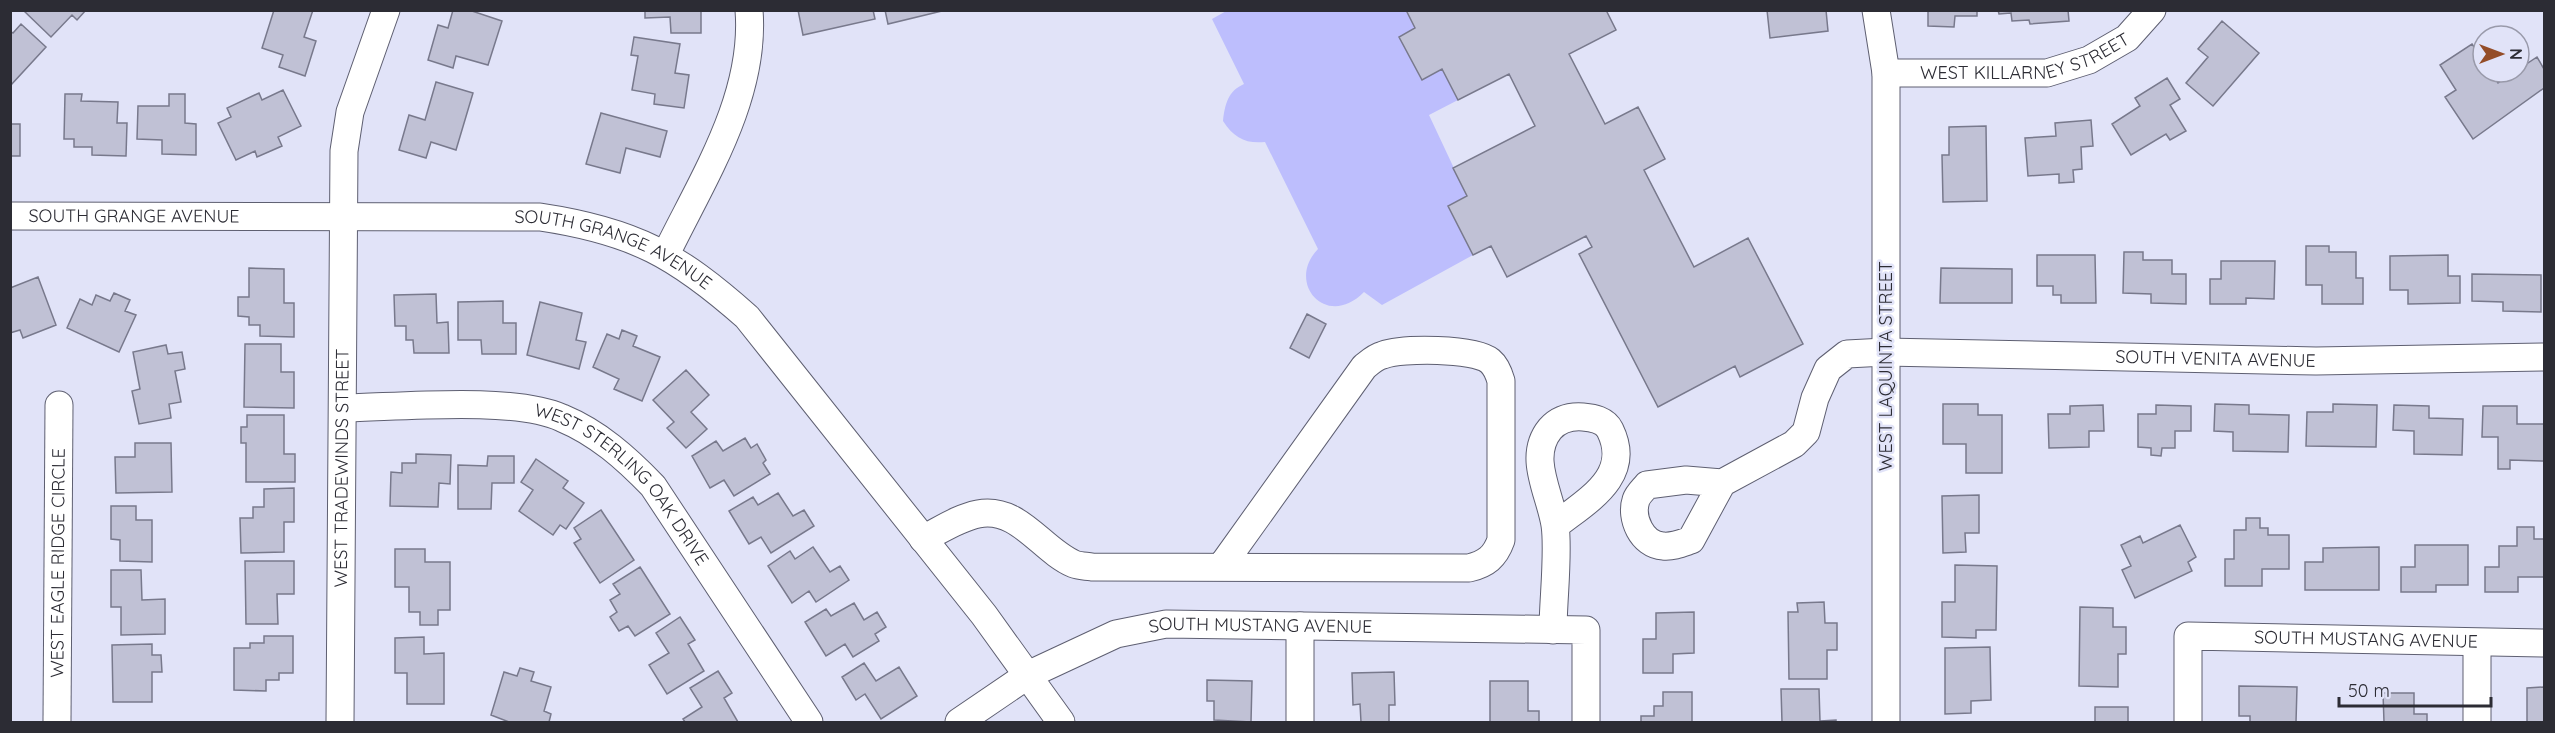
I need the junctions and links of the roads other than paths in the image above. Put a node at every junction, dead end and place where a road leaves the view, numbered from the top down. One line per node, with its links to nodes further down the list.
1 (386, 10): 7 (street, WEST TRADEWINDS STREET)
2 (749, 10): 8 (street)
3 (1876, 10): 5 (street, WEST LAQUINTA STREET)
4 (2152, 10): 5 (street, WEST KILLARNEY STREET)
5 (1886, 73): 9 (street, WEST LAQUINTA STREET)
6 (10, 216): 7 (street, SOUTH GRANGE AVENUE)
7 (344, 216): 8 (street, SOUTH GRANGE AVENUE); 12 (street, WEST TRADEWINDS STREET)
8 (666, 254): 15 (street, SOUTH GRANGE AVENUE)
9 (1885, 352): 10 (street, SOUTH VENITA AVENUE); 13 (street, SOUTH VENITA AVENUE); 29 (street, WEST LAQUINTA STREET)
10 (2544, 357)
11 (59, 405): 22 (street, WEST EAGLE RIDGE CIRCLE)
12 (344, 408): 23 (street, WEST TRADEWINDS STREET); 24 (street, WEST STERLING OAK DRIVE)
13 (1722, 483)
14 (1555, 526): 18 (street)
15 (923, 539): 16 (street); 21 (street, SOUTH GRANGE AVENUE)
16 (1221, 567): 16 (street)
17 (1300, 626): 18 (street, SOUTH MUSTANG AVENUE); 21 (street, SOUTH MUSTANG AVENUE); 27 (street)
18 (1553, 630): 28 (street, SOUTH MUSTANG AVENUE)
19 (2544, 643): 20 (street, SOUTH MUSTANG AVENUE)
20 (2477, 644): 30 (street, SOUTH MUSTANG AVENUE); 31 (street)
21 (1028, 675): 25 (street, SOUTH MUSTANG AVENUE); 26 (street, SOUTH GRANGE AVENUE)
22 (57, 723)
23 (340, 723)
24 (808, 723)
25 (959, 723)
26 (1060, 723)
27 (1300, 723)
28 (1586, 723)
29 (1886, 723)
30 (2188, 723)
31 (2477, 723)

